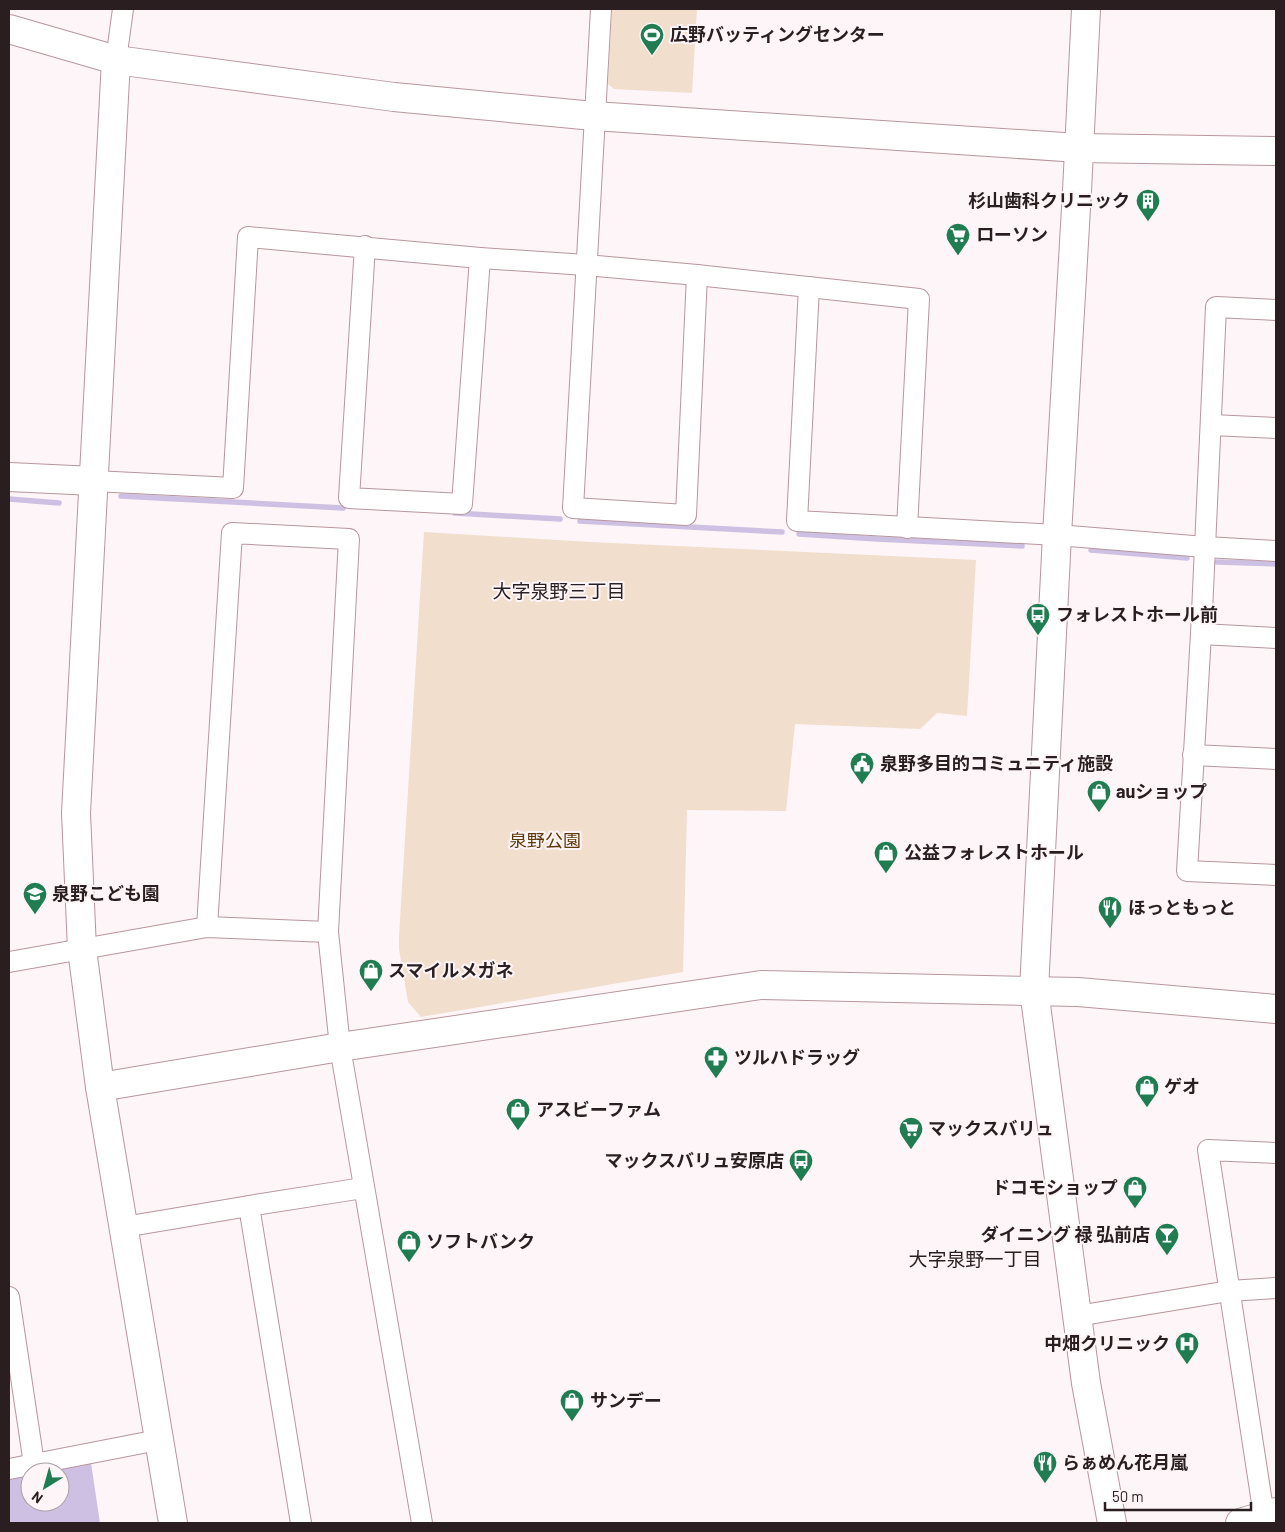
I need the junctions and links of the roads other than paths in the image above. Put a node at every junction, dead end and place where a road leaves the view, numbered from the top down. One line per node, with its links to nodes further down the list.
1 (123, 9): 5 (street)
2 (601, 9): 6 (street)
3 (1086, 9): 7 (street)
4 (9, 29): 5 (street)
5 (116, 60): 6 (street); 18 (street)
6 (594, 116): 7 (street); 11 (street)
7 (1079, 148): 8 (street); 20 (street)
8 (1276, 152)
9 (365, 246): 10 (street); 10 (street); 18 (street)
10 (480, 258): 11 (street)
11 (586, 265): 12 (street); 12 (street)
12 (697, 276): 13 (street)
13 (809, 287): 19 (street); 19 (street)
14 (1276, 310): 15 (street)
15 (1211, 425): 16 (street); 21 (street)
16 (1276, 428)
17 (9, 477): 18 (street)
18 (94, 481): 30 (street)
19 (907, 528): 20 (street)
20 (1057, 535): 21 (street); 32 (street)
21 (1205, 547): 22 (street); 23 (street)
22 (1276, 550)
23 (1201, 634): 24 (street); 25 (street)
24 (1276, 638)
25 (1193, 755): 26 (street); 27 (street)
26 (1276, 759)
27 (1276, 875)
28 (207, 927): 29 (street); 29 (street); 30 (street)
29 (328, 932): 34 (street)
30 (82, 949): 31 (street); 35 (street)
31 (9, 962)
32 (1034, 990): 33 (street); 34 (street); 43 (street)
33 (1276, 1009)
34 (340, 1047): 35 (street); 37 (street)
35 (100, 1087): 39 (street)
36 (1276, 1153): 41 (street)
37 (363, 1188): 38 (street); 50 (street)
38 (249, 1206): 39 (street); 49 (street)
39 (124, 1227): 44 (street)
40 (1276, 1288): 41 (street)
41 (1230, 1290): 43 (street); 47 (street)
42 (9, 1297): 45 (street)
43 (1077, 1316): 51 (street)
44 (158, 1440): 46 (street); 48 (street)
45 (34, 1462)
46 (44, 1462)
47 (1260, 1517)
48 (173, 1523)
49 (301, 1523)
50 (422, 1523)
51 (1112, 1523)

